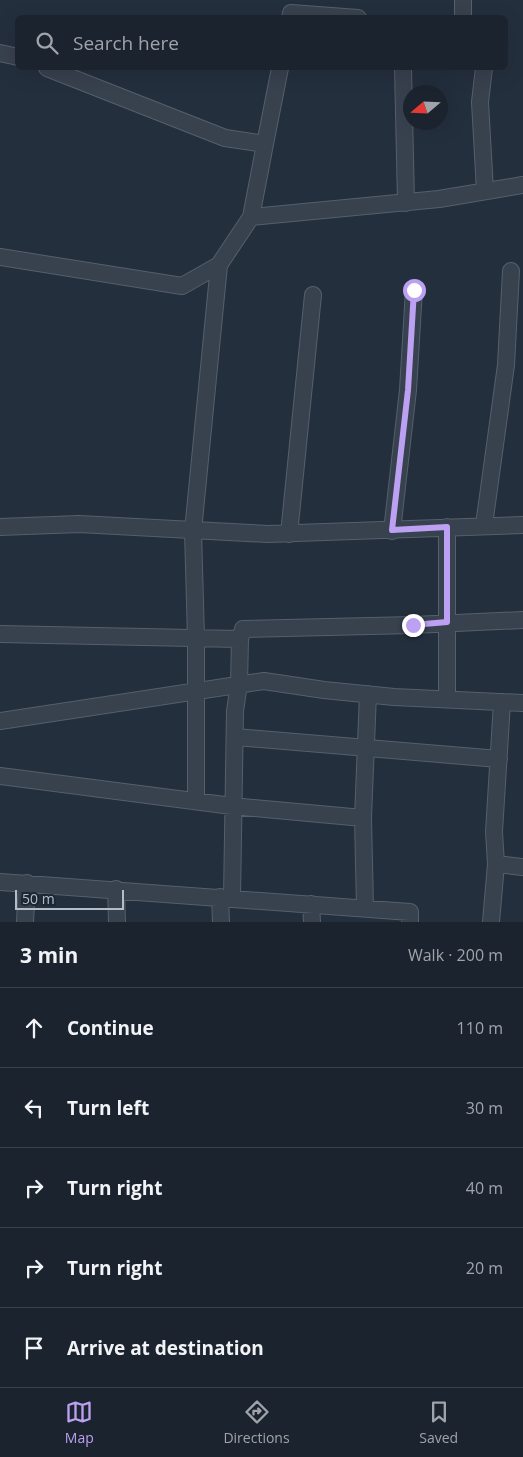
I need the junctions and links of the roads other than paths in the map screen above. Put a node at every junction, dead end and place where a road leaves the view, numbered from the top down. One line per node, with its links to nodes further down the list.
1 (463, 0): 4 (street)
2 (291, 15): 3 (street)
3 (318, 15)
4 (463, 15)
5 (0, 53): 6 (street)
6 (15, 56)
7 (52, 70): 11 (street)
8 (280, 70): 11 (street)
9 (403, 70): 14 (street)
10 (484, 70): 13 (street)
11 (265, 144): 15 (street)
12 (523, 185): 13 (street)
13 (485, 191): 14 (street)
14 (406, 203): 15 (street)
15 (251, 216): 17 (street)
16 (0, 257): 17 (street)
17 (219, 265): 26 (street)
18 (511, 271): 21 (street)
19 (414, 290): 25 (street)
20 (313, 295): 27 (street)
21 (484, 525): 22 (street); 24 (street)
22 (523, 525)
23 (0, 527): 26 (street)
24 (447, 527): 25 (street); 29 (street)
25 (392, 530): 27 (street)
26 (193, 531): 27 (street); 31 (street)
27 (289, 534)
28 (523, 620): 29 (street)
29 (447, 622): 32 (street); 36 (street)
30 (0, 634): 31 (street)
31 (196, 639): 32 (street); 34 (street)
32 (240, 639): 33 (street)
33 (239, 684): 34 (street); 35 (street); 40 (street)
34 (196, 691): 39 (street); 44 (street)
35 (368, 694): 36 (street); 41 (street)
36 (447, 699): 37 (street)
37 (502, 702): 38 (street); 42 (street)
38 (523, 703)
39 (0, 721)
40 (235, 737): 41 (street); 45 (street)
41 (364, 747): 42 (street); 46 (street)
42 (498, 758): 47 (street)
43 (0, 776): 44 (street)
44 (196, 801): 45 (street)
45 (232, 806): 46 (street); 52 (street)
46 (362, 818): 54 (street)
47 (496, 864): 48 (street); 60 (street)
48 (523, 867)
49 (0, 882): 50 (street)
50 (27, 884): 51 (street); 55 (street)
51 (116, 889): 52 (street); 56 (street)
52 (226, 897): 53 (street); 57 (street)
53 (311, 904): 54 (street); 58 (street)
54 (365, 908): 59 (street)
55 (25, 922)
56 (117, 922)
57 (221, 922)
58 (312, 922)
59 (410, 922)
60 (491, 922)

